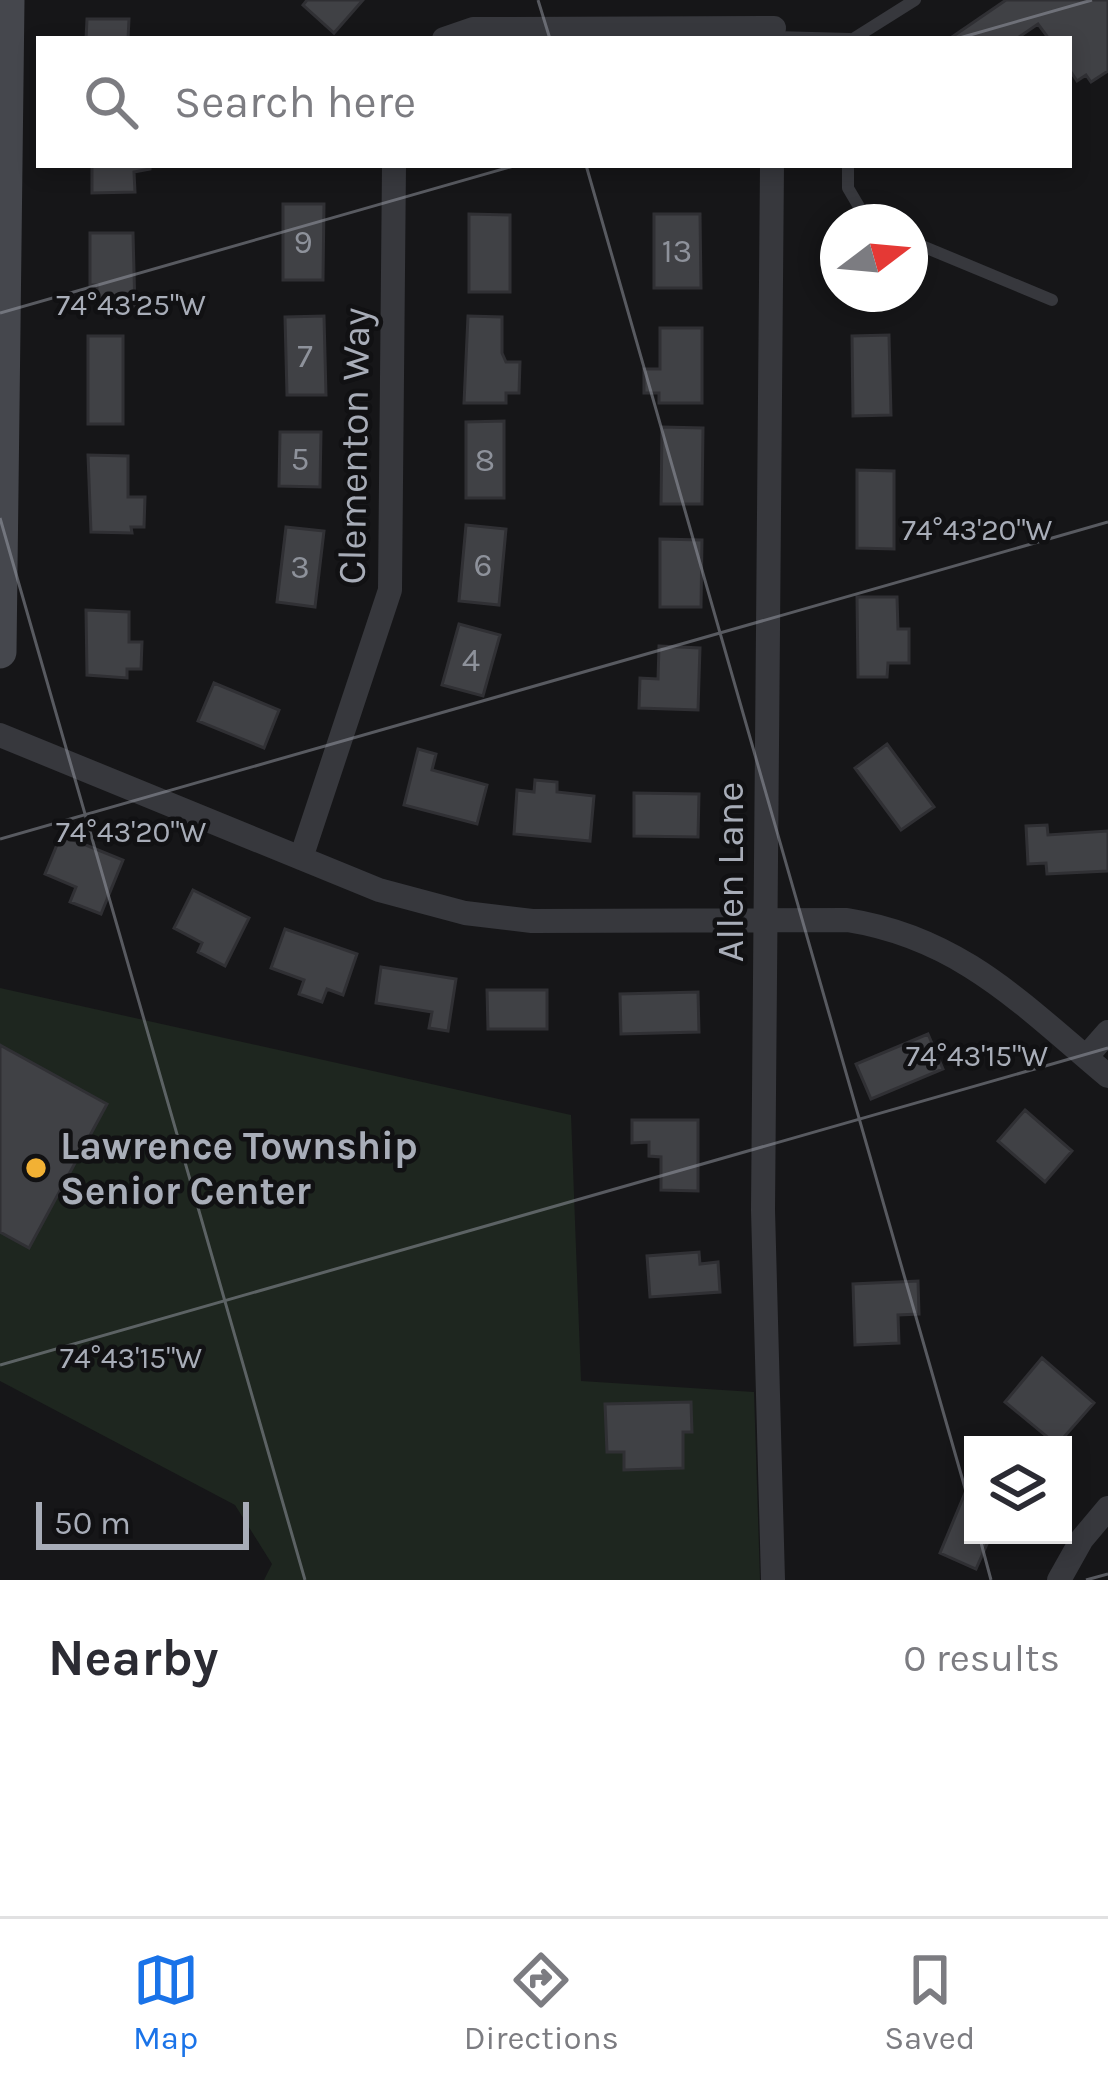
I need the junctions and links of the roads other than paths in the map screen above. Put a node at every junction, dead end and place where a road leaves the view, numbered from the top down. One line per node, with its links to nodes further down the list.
1 (8, 0): 13 (street)
2 (774, 0): 4 (street)
3 (915, 0): 6 (lane)
4 (774, 35): 5 (street)
5 (453, 36)
6 (857, 36)
7 (394, 168): 15 (street, Clementon Way)
8 (772, 168): 16 (street, Allen Lane)
9 (848, 168): 10 (lane)
10 (857, 204)
11 (928, 248): 12 (lane)
12 (1052, 300)
13 (0, 652)
14 (0, 735): 15 (street)
15 (301, 858): 16 (street)
16 (766, 921): 18 (street); 21 (street, Allen Lane)
17 (1108, 1032): 18 (street)
18 (1086, 1058): 19 (street)
19 (1108, 1076)
20 (1108, 1508): 22 (street)
21 (773, 1580)
22 (1059, 1580)

